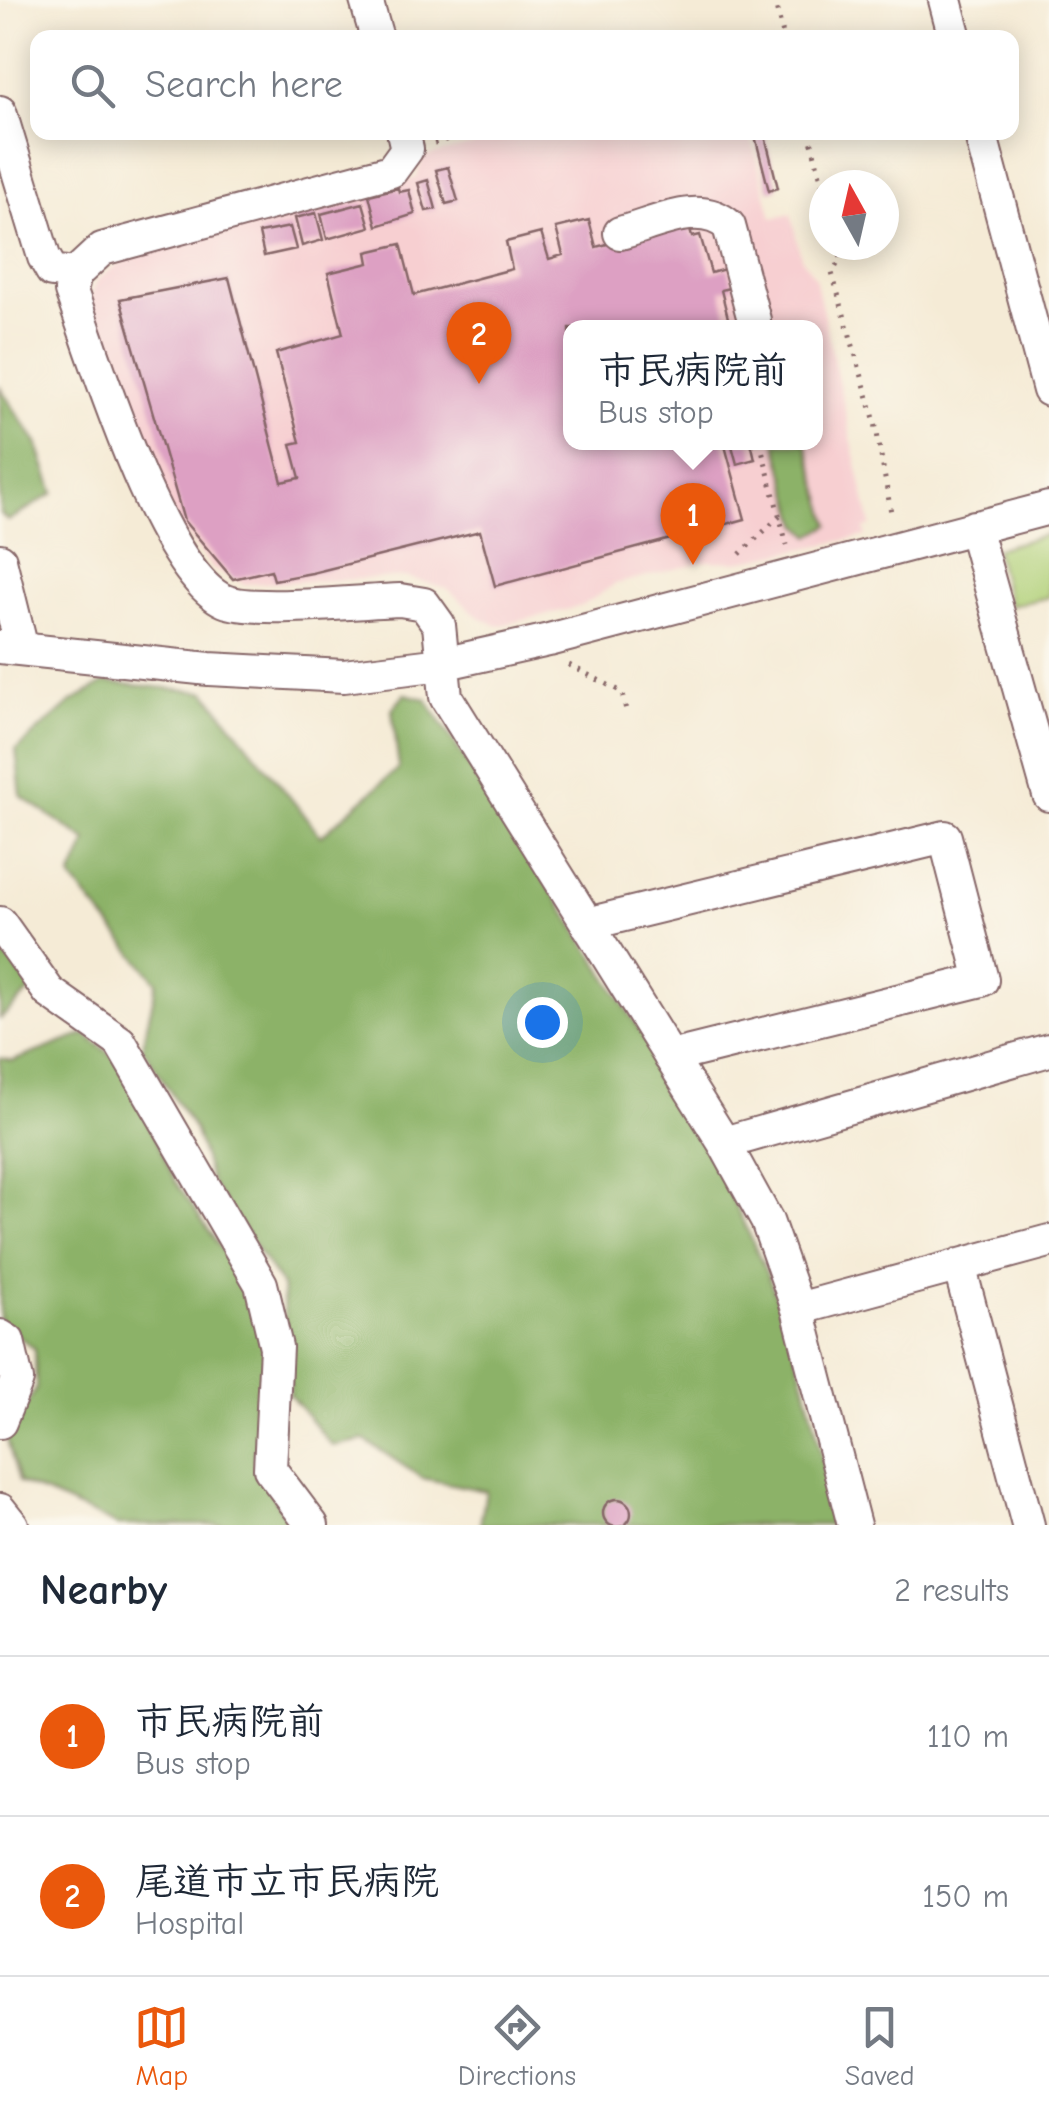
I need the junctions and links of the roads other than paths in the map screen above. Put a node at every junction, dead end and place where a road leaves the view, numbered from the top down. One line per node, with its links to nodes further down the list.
1 (366, 0): 3 (street)
2 (945, 0): 4 (street)
3 (375, 30)
4 (953, 30)
5 (0, 112): 9 (street)
6 (982, 140): 11 (street)
7 (405, 141): 9 (street)
8 (620, 233): 10 (street)
9 (75, 274): 16 (street)
10 (754, 320)
11 (1049, 390)
12 (1049, 508): 13 (street)
13 (974, 528): 16 (street); 17 (street)
14 (0, 560): 15 (street)
15 (11, 648): 16 (street)
16 (442, 664): 19 (street)
17 (1049, 795)
18 (0, 923): 30 (street)
19 (588, 924): 21 (street); 21 (street)
20 (1049, 1050): 22 (street)
21 (670, 1057): 22 (street)
22 (724, 1142): 25 (street)
23 (1049, 1241): 24 (street)
24 (959, 1265): 25 (street); 32 (street)
25 (798, 1308): 31 (street)
26 (0, 1336): 27 (street)
27 (0, 1422)
28 (0, 1510): 29 (street)
29 (12, 1525)
30 (312, 1525)
31 (854, 1525)
32 (1028, 1525)

